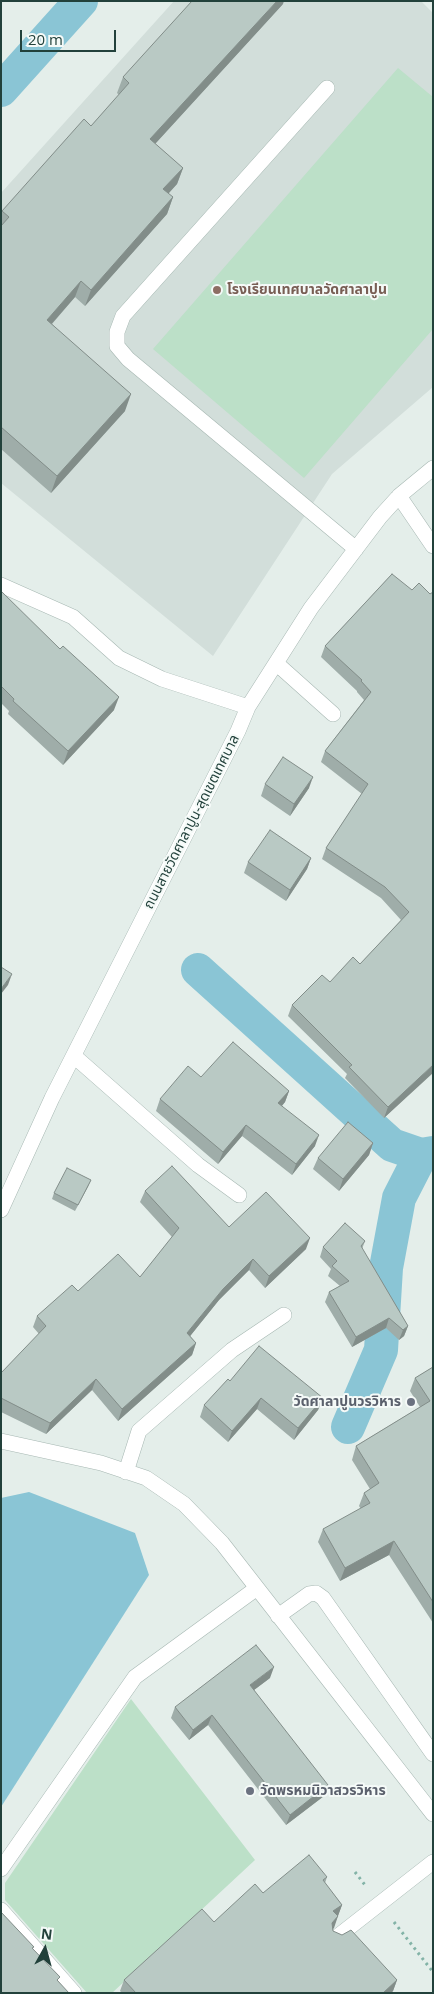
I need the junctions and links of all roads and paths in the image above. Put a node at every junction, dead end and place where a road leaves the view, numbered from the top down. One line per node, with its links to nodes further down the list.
1 (327, 88): 5 (street)
2 (433, 468): 3 (street, ถนนสายวัดศาลาปูน-สุดเขตเทศบาล)
3 (398, 496): 4 (street); 5 (street, ถนนสายวัดศาลาปูน-สุดเขตเทศบาล)
4 (433, 546)
5 (356, 549): 7 (street, ถนนสายวัดศาลาปูน-สุดเขตเทศบาล)
6 (1, 585): 8 (street)
7 (276, 663): 8 (street, ถนนสายวัดศาลาปูน-สุดเขตเทศบาล); 9 (street)
8 (248, 707): 10 (street, ถนนสายวัดศาลาปูน-สุดเขตเทศบาล)
9 (334, 714)
10 (74, 1056): 11 (street); 12 (street, ถนนสายวัดศาลาปูน-สุดเขตเทศบาล)
11 (239, 1195)
12 (1, 1210)
13 (284, 1315): 15 (street)
14 (1, 1440): 15 (street)
15 (126, 1472): 16 (street)
16 (257, 1588): 17 (street); 21 (street)
17 (278, 1616): 18 (street); 19 (street)
18 (433, 1754)
19 (433, 1814)
20 (433, 1862): 23 (street)
21 (1, 1869)
22 (1, 1910): 24 (street)
23 (337, 1937)
24 (74, 1993)

